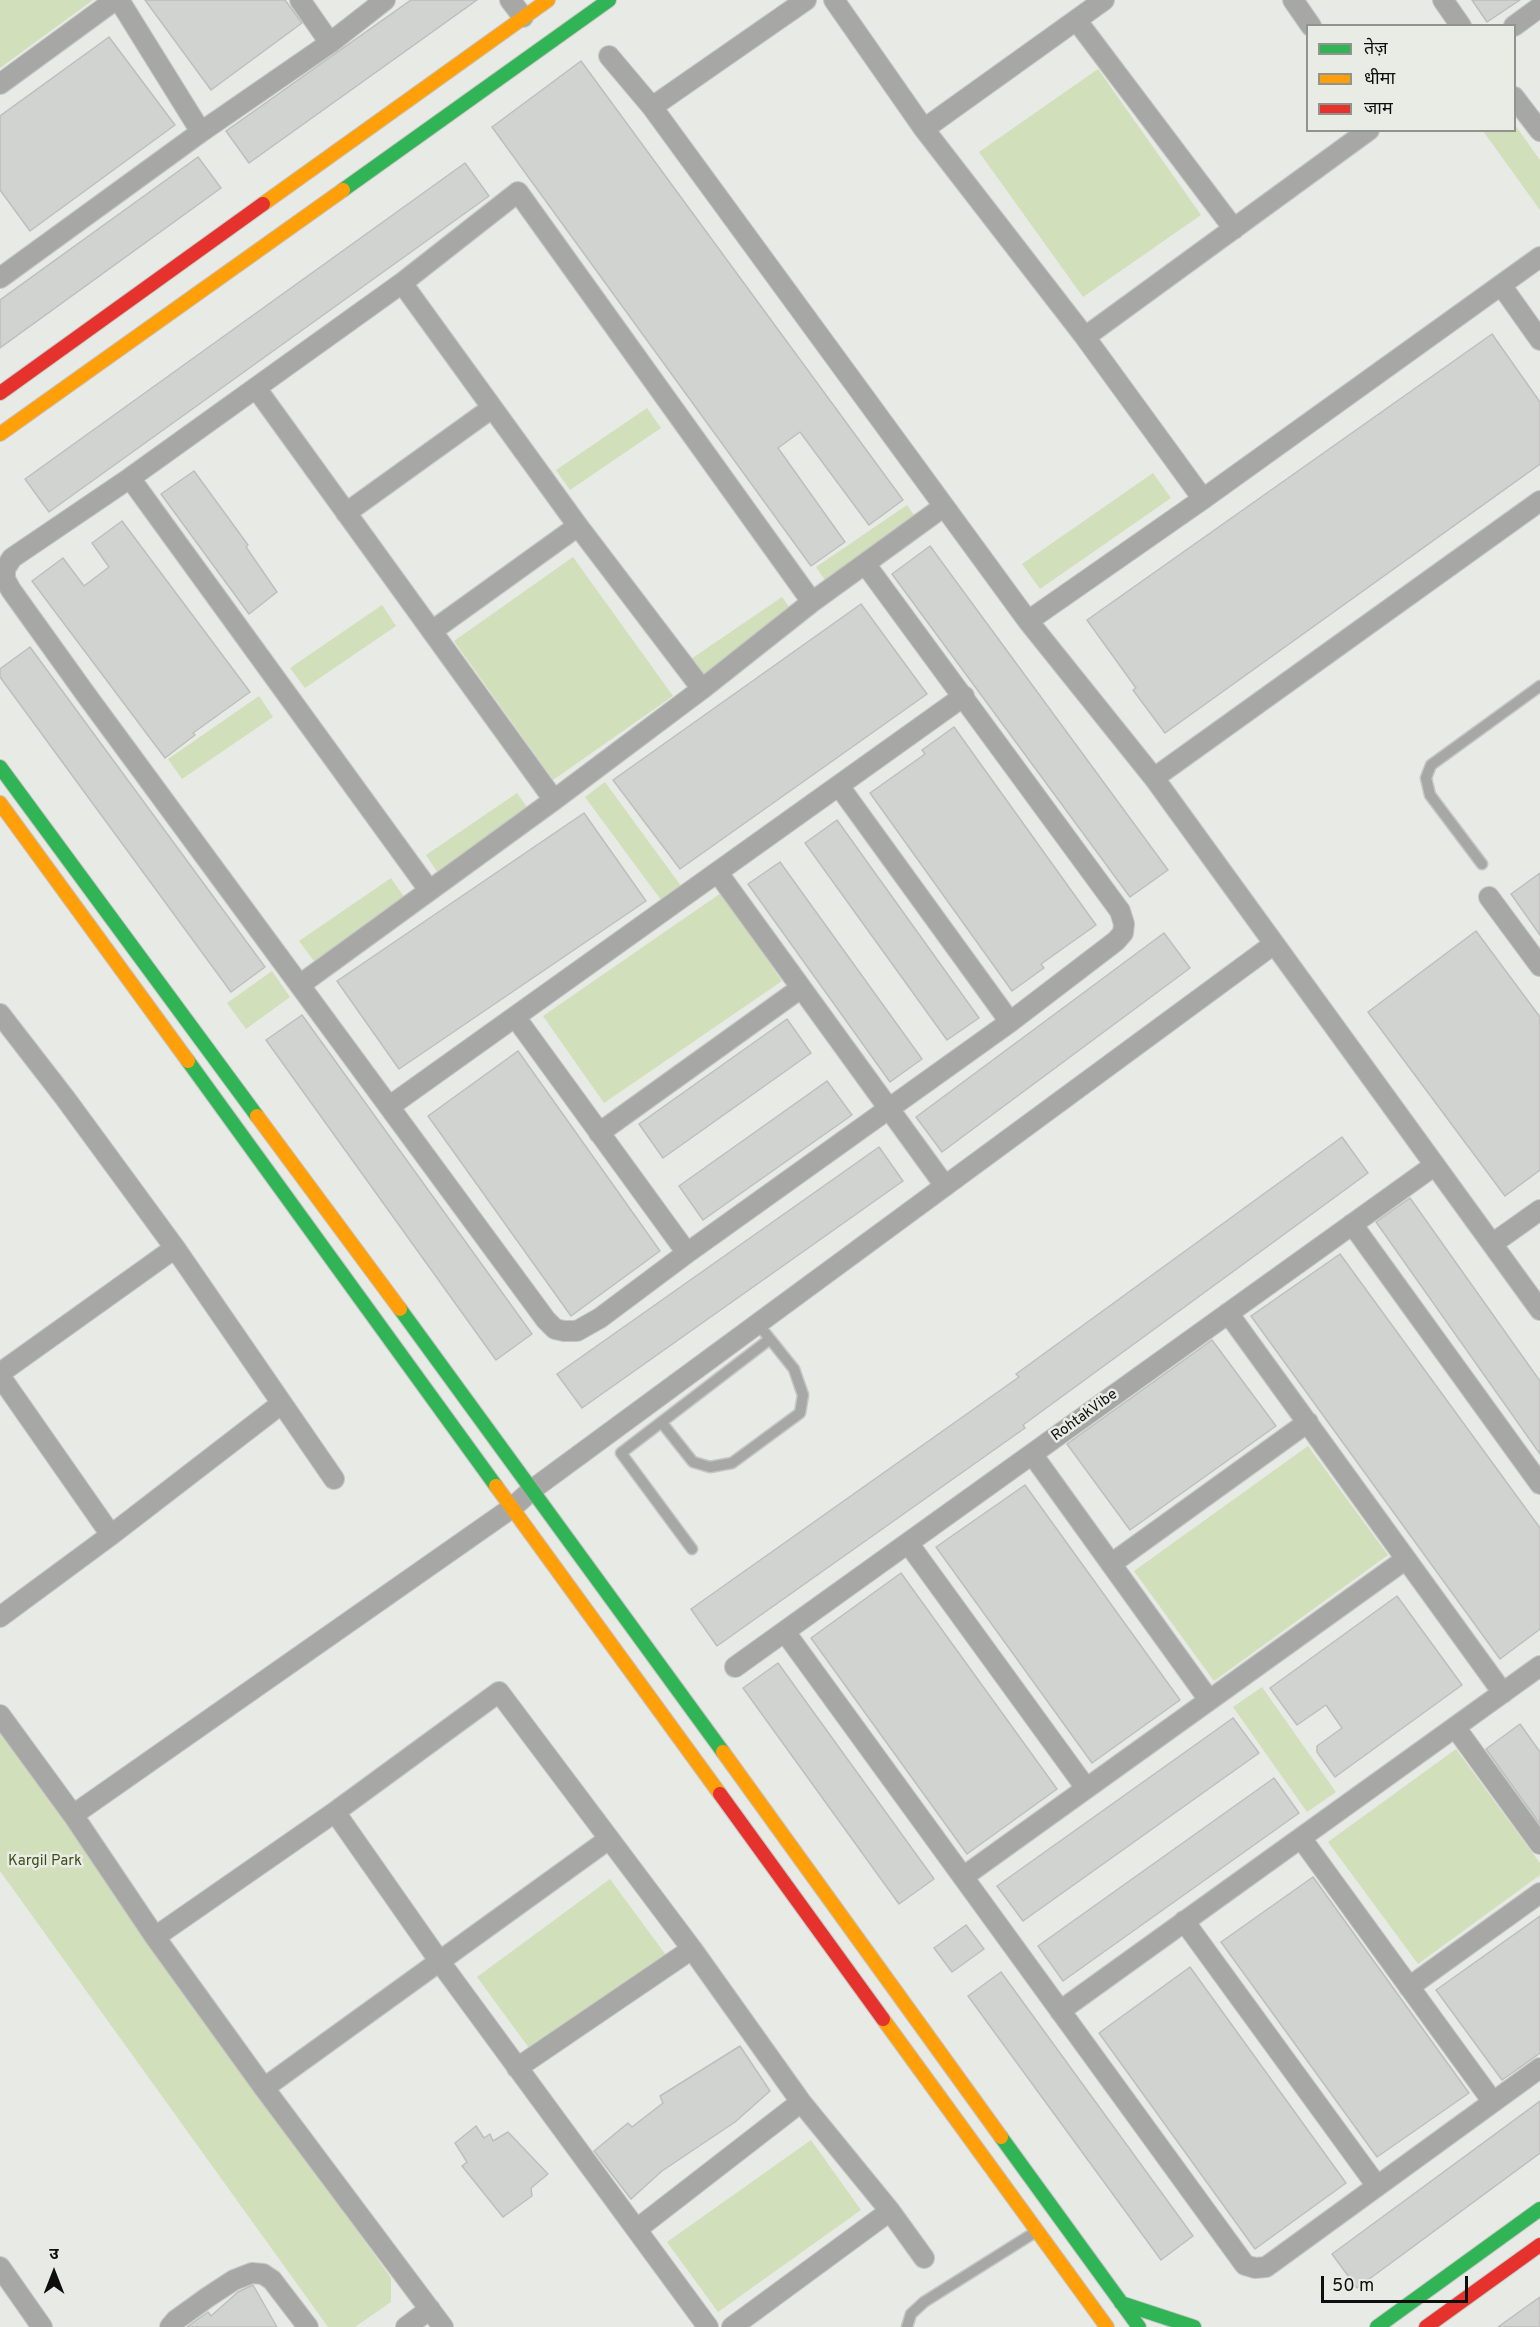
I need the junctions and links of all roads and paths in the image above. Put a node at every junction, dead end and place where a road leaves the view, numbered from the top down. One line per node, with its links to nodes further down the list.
1 (117, 0): 20 (street); 25 (street)
2 (300, 0): 18 (street)
3 (385, 0): 18 (street)
4 (510, 0): 13 (street)
5 (548, 0): 13 (main road)
6 (609, 0): 37 (main road)
7 (806, 0): 22 (street)
8 (834, 0): 23 (street)
9 (1104, 0): 14 (street)
10 (1293, 0): 15 (street)
11 (1443, 0): 16 (street)
12 (1540, 7): 17 (street)
13 (523, 17): 35 (main road)
14 (1077, 21): 23 (street); 27 (street)
15 (1310, 24)
16 (1460, 24)
17 (1516, 25)
18 (330, 43): 25 (street)
19 (609, 56): 22 (street)
20 (0, 84)
21 (1516, 98): 24 (street)
22 (652, 107): 41 (street)
23 (924, 129): 32 (street)
24 (1540, 131)
25 (201, 132): 29 (street)
26 (1367, 132): 27 (street)
27 (1234, 229): 32 (street)
28 (1540, 257): 31 (street)
29 (4, 268)
30 (402, 283): 34 (street); 36 (street); 45 (street)
31 (1501, 285): 33 (street); 39 (street)
32 (1084, 337): 39 (street)
33 (1540, 340)
34 (256, 388): 38 (street); 42 (street)
35 (0, 393)
36 (492, 408): 42 (street); 43 (street)
37 (0, 434)
38 (130, 478): 58 (street); 62 (street)
39 (1203, 499): 46 (street)
40 (1540, 501): 52 (street)
41 (944, 507): 44 (street); 46 (street)
42 (346, 513): 47 (street)
43 (578, 526): 47 (street); 49 (street)
44 (866, 565): 45 (street); 50 (street)
45 (813, 602): 49 (street)
46 (1028, 621): 52 (street)
47 (432, 630): 54 (street)
48 (1540, 687): 56 (lane)
49 (702, 689): 54 (street)
50 (964, 696): 53 (street); 66 (street)
51 (0, 767): 88 (main road)
52 (1154, 778): 60 (street)
53 (839, 786): 57 (street); 66 (street)
54 (554, 800): 58 (street)
55 (0, 803): 89 (main road)
56 (1482, 864)
57 (718, 873): 63 (street); 65 (street)
58 (429, 890): 62 (street)
59 (1490, 897): 61 (street)
60 (1274, 944): 70 (street); 71 (street)
61 (1540, 966)
62 (301, 984): 67 (street)
63 (801, 988): 68 (street); 69 (street)
64 (0, 1014): 75 (street)
65 (516, 1018): 67 (street); 69 (street)
66 (1010, 1022): 68 (street)
67 (390, 1106): 76 (street)
68 (889, 1108): 71 (street); 76 (street)
69 (599, 1133): 76 (street)
70 (1434, 1165): 73 (street, RohtakVibe); 74 (street)
71 (945, 1186): 79 (street)
72 (1540, 1210): 74 (street)
73 (1352, 1224): 78 (street, RohtakVibe); 87 (street)
74 (1492, 1245): 77 (street)
75 (175, 1248): 81 (street); 82 (street)
76 (687, 1253)
77 (1540, 1310)
78 (1228, 1313): 83 (street); 85 (street, RohtakVibe)
79 (758, 1324): 80 (lane); 88 (street)
80 (770, 1339): 84 (lane); 84 (lane)
81 (0, 1375): 90 (street)
82 (281, 1404): 86 (street); 90 (street)
83 (1308, 1422): 93 (street); 94 (street)
84 (662, 1423): 92 (lane)
85 (1032, 1454): 91 (street, RohtakVibe); 94 (street)
86 (333, 1479)
87 (1540, 1484)
88 (533, 1489): 89 (street); 130 (main road)
89 (513, 1507): 105 (street); 126 (main road)
90 (111, 1535): 95 (street)
91 (908, 1543): 96 (street, RohtakVibe); 103 (street)
92 (692, 1549)
93 (1406, 1559): 99 (street); 100 (street)
94 (1111, 1563): 100 (street)
95 (0, 1617)
96 (785, 1632): 98 (street, RohtakVibe); 109 (street)
97 (1540, 1666): 99 (street)
98 (735, 1668)
99 (1503, 1693): 102 (street)
100 (1209, 1700): 103 (street)
101 (0, 1715): 105 (street)
102 (1455, 1727): 106 (street); 108 (street)
103 (1086, 1788): 109 (street)
104 (336, 1812): 107 (street); 112 (street); 114 (street)
105 (73, 1815): 112 (street)
106 (1301, 1838): 111 (street); 115 (street)
107 (609, 1839): 113 (street); 114 (street)
108 (1540, 1844)
109 (963, 1877): 116 (street)
110 (1540, 1893): 115 (street)
111 (1184, 1921): 116 (street); 122 (street)
112 (155, 1937): 119 (street)
113 (692, 1949): 117 (street); 120 (street)
114 (440, 1962): 117 (street); 119 (street)
115 (1409, 1987): 121 (street)
116 (1060, 2011): 122 (street)
117 (517, 2068): 125 (street)
118 (1540, 2068): 121 (street)
119 (264, 2088): 131 (street)
120 (801, 2102): 124 (street); 125 (street)
121 (1492, 2102): 122 (street)
122 (1377, 2186)
123 (1540, 2209): 143 (main road)
124 (890, 2211): 128 (street); 138 (street)
125 (637, 2229): 137 (street)
126 (1038, 2231): 139 (lane); 140 (main road)
127 (1540, 2245): 144 (main road)
128 (924, 2258)
129 (0, 2267): 132 (street)
130 (1121, 2303): 141 (main road); 142 (main road)
131 (430, 2309): 135 (street); 136 (street)
132 (42, 2327)
133 (170, 2327): 134 (street)
134 (308, 2327)
135 (406, 2327)
136 (443, 2327)
137 (708, 2327)
138 (732, 2327)
139 (907, 2327)
140 (1107, 2327)
141 (1138, 2327)
142 (1194, 2327)
143 (1377, 2327)
144 (1426, 2327)

